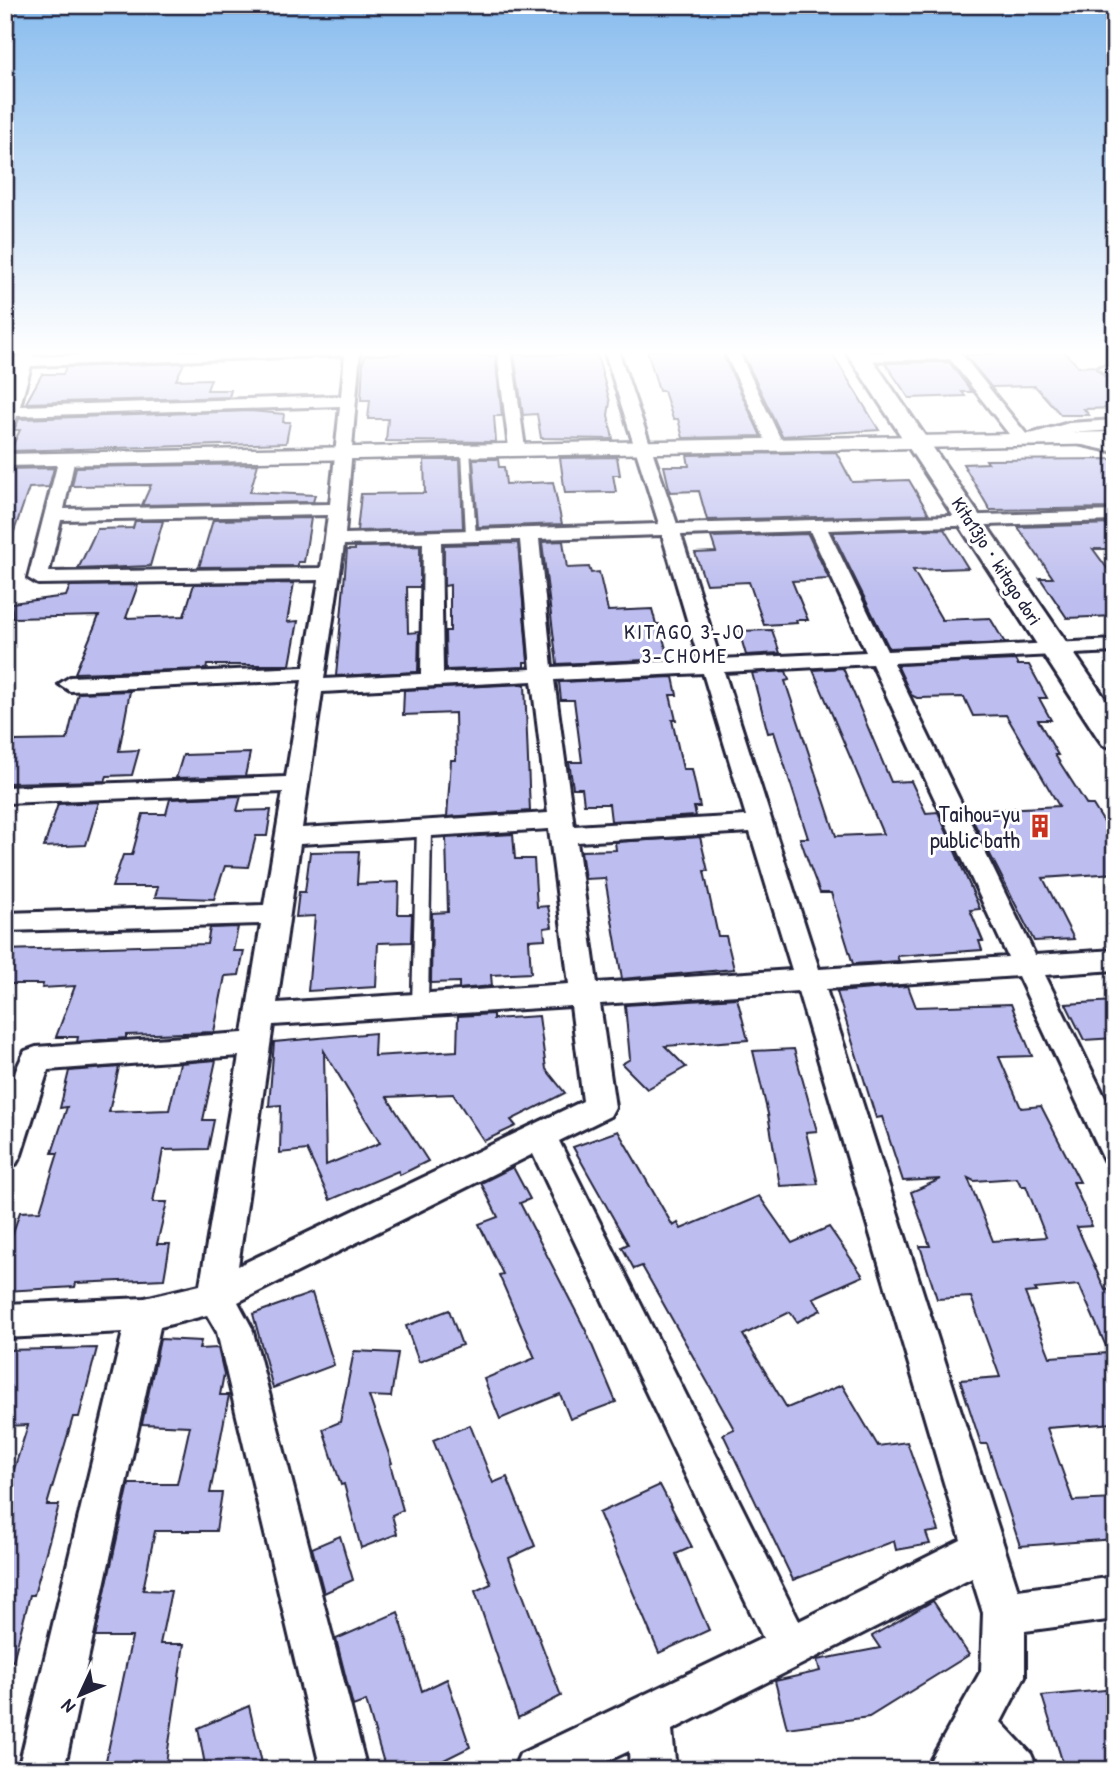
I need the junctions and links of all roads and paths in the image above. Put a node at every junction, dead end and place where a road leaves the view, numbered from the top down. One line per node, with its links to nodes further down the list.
1 (344, 433): 17 (street)
2 (515, 433): 15 (street)
3 (639, 433): 13 (street)
4 (770, 433): 12 (street)
5 (911, 433): 11 (main road, Kita13jo・kitago dori)
6 (1021, 433): 10 (street)
7 (1050, 433): 10 (street)
8 (1070, 438): 9 (street); 10 (street); 14 (street)
9 (1115, 438)
10 (1026, 439): 11 (street)
11 (918, 443): 12 (street); 23 (main road, Kita13jo・kitago dori)
12 (775, 444): 13 (street)
13 (644, 446): 15 (street); 25 (street)
14 (1115, 447)
15 (517, 448): 16 (street)
16 (466, 450): 17 (street); 27 (lane)
17 (342, 453): 18 (street); 20 (street)
18 (67, 458): 19 (street); 21 (street)
19 (5, 460)
20 (336, 509): 21 (street); 29 (street)
21 (52, 515): 30 (street)
22 (1115, 516): 23 (street)
23 (970, 520): 24 (street); 32 (main road, Kita13jo・kitago dori)
24 (816, 524): 25 (street); 33 (street)
25 (668, 528): 26 (street); 34 (street)
26 (528, 533): 27 (street); 35 (street)
27 (471, 536): 28 (street)
28 (432, 538): 29 (street); 37 (street)
29 (335, 540): 30 (street)
30 (328, 574): 36 (street)
31 (1115, 646): 32 (street)
32 (1055, 650): 33 (street); 39 (main road, Kita13jo・kitago dori)
33 (881, 660): 34 (street); 49 (street)
34 (711, 668): 35 (street); 42 (street)
35 (542, 676): 37 (street); 44 (street)
36 (311, 680): 37 (street); 38 (street); 40 (street)
37 (432, 680)
38 (70, 684)
39 (1115, 738)
40 (296, 784): 41 (street); 45 (street)
41 (5, 795)
42 (761, 823): 44 (street); 50 (street)
43 (424, 829): 44 (street); 45 (street); 52 (lane)
44 (563, 835): 51 (street)
45 (287, 837): 46 (street)
46 (274, 914): 47 (street); 53 (street)
47 (5, 922)
48 (1115, 960): 49 (street)
49 (1026, 965): 50 (street); 55 (street)
50 (810, 982): 51 (street); 60 (street)
51 (584, 995): 52 (street); 54 (street)
52 (420, 1004): 53 (street)
53 (256, 1029): 56 (street); 57 (street)
54 (540, 1136): 57 (street); 63 (street)
55 (1115, 1151)
56 (5, 1155)
57 (216, 1297): 58 (street); 67 (street)
58 (145, 1314): 59 (street); 66 (street)
59 (5, 1321)
60 (985, 1550): 62 (street); 63 (street)
61 (1115, 1598): 62 (street)
62 (1004, 1613): 65 (street)
63 (789, 1646): 64 (street)
64 (649, 1721): 68 (street); 69 (street)
65 (974, 1726): 70 (street); 71 (street)
66 (41, 1770)
67 (344, 1770)
68 (536, 1770)
69 (653, 1770)
70 (948, 1770)
71 (1015, 1770)

